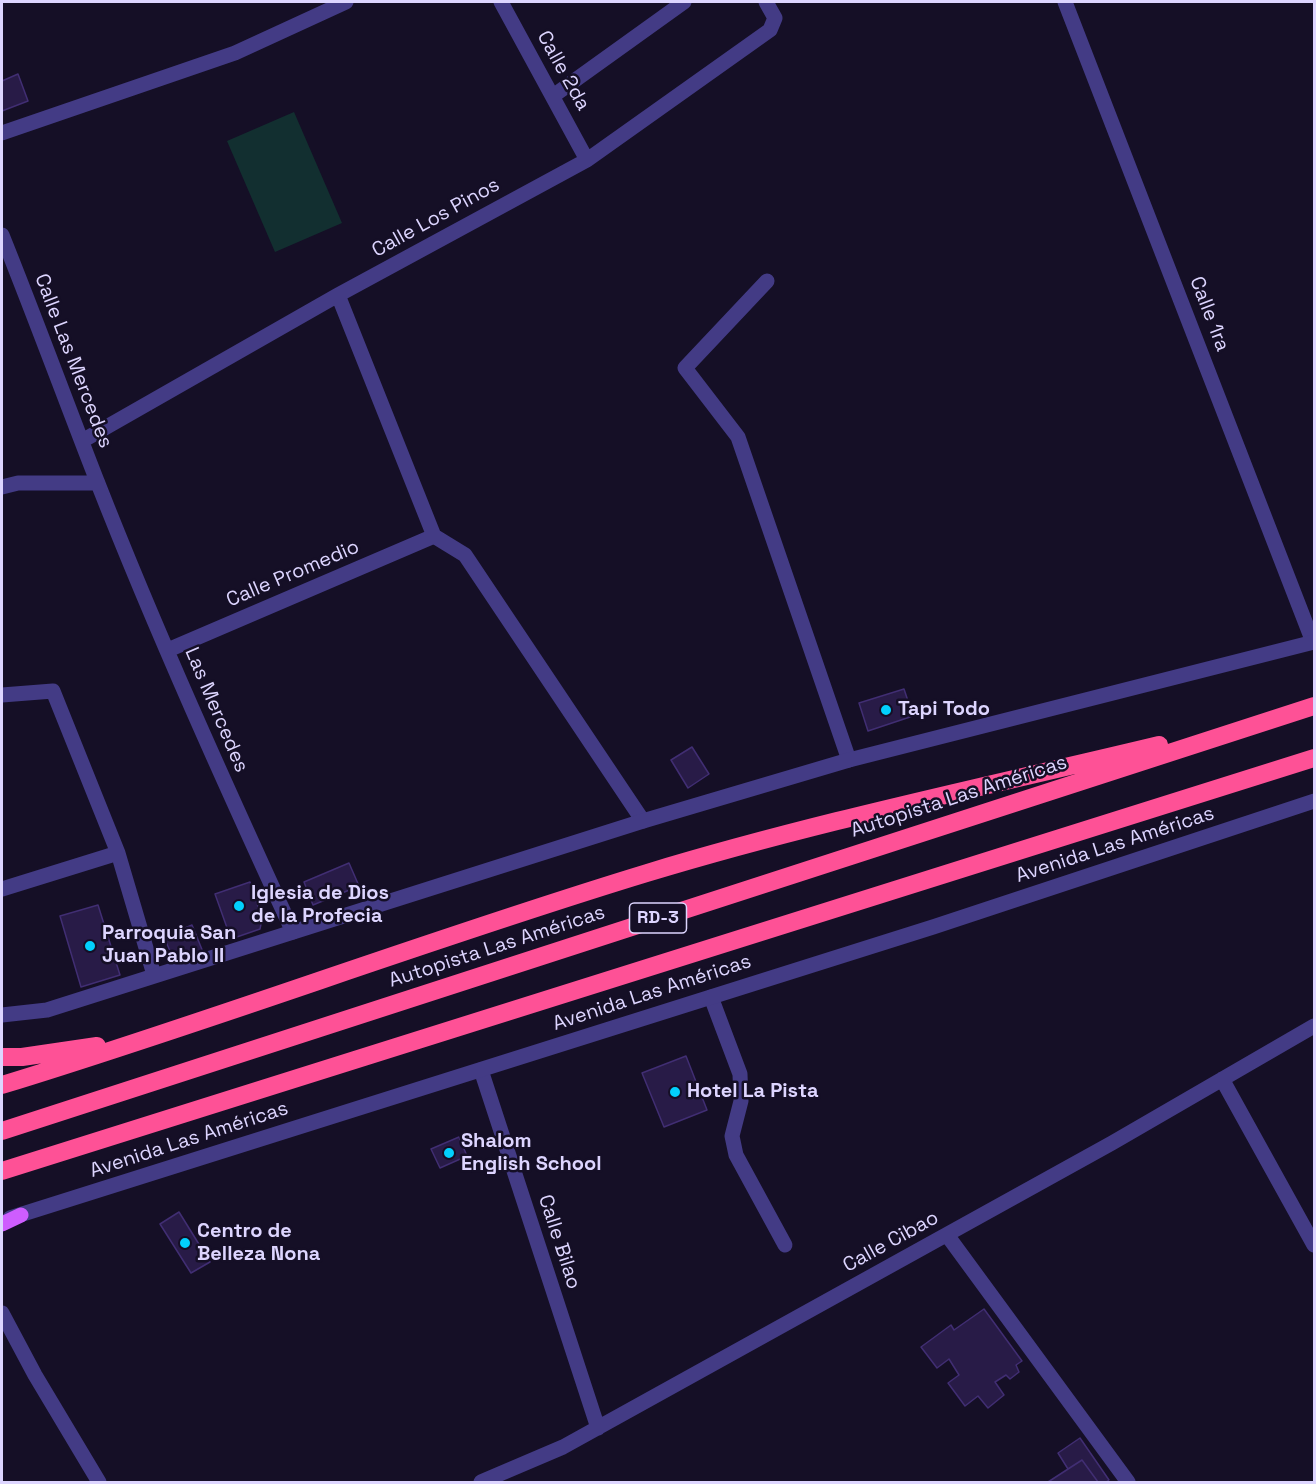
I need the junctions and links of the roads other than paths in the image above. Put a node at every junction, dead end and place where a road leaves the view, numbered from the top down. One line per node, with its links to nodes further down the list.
1 (346, 2): 7 (street)
2 (501, 2): 6 (street, Calle 2da)
3 (684, 2): 6 (street)
4 (766, 2): 8 (street, Calle Los Pinos)
5 (1065, 2): 18 (street, Calle 1ra)
6 (553, 96): 8 (street, Calle 2da)
7 (2, 133)
8 (587, 160): 12 (street, Calle Los Pinos)
9 (2, 235): 10 (street, Calle Las Mercedes)
10 (7, 266): 13 (street, Calle Las Mercedes)
11 (767, 281): 24 (street)
12 (338, 295): 13 (street, Calle Los Pinos); 17 (street)
13 (82, 441): 14 (street, Calle Las Mercedes)
14 (98, 483): 15 (street); 16 (street, Calle Las Mercedes)
15 (2, 487)
16 (106, 501): 19 (street, Las Mercedes)
17 (434, 536): 19 (street, Calle Promedio); 26 (street)
18 (1314, 642): 24 (street)
19 (168, 650): 29 (street, Las Mercedes)
20 (2, 695): 27 (street)
21 (1314, 706): 22 (highway, Autopista Las Américas / RD-3)
22 (1292, 713): 34 (highway); 39 (highway, Autopista Las Américas / RD-3)
23 (1314, 758): 40 (highway, RD-3)
24 (849, 760): 26 (street)
25 (1314, 801): 31 (street, Avenida Las Américas)
26 (643, 821): 29 (street)
27 (118, 853): 28 (street); 30 (street)
28 (2, 889)
29 (293, 932): 30 (street)
30 (154, 975): 32 (street)
31 (711, 997): 36 (street, Avenida Las Américas); 44 (street)
32 (2, 1015)
33 (1314, 1026): 37 (street, Calle Cibao)
34 (156, 1038): 35 (highway); 38 (highway)
35 (2, 1057)
36 (481, 1070): 41 (street, Avenida Las Américas); 47 (street, Calle Bilao)
37 (1222, 1078): 43 (street, Calle Cibao); 45 (street)
38 (2, 1084)
39 (2, 1131)
40 (2, 1171)
41 (21, 1215): 42 (main road)
42 (2, 1223)
43 (947, 1235): 47 (street, Calle Cibao); 50 (street)
44 (785, 1245)
45 (1314, 1245)
46 (2, 1313): 48 (street)
47 (598, 1428): 49 (street, Calle Cibao)
48 (99, 1482)
49 (481, 1482)
50 (1128, 1482)

